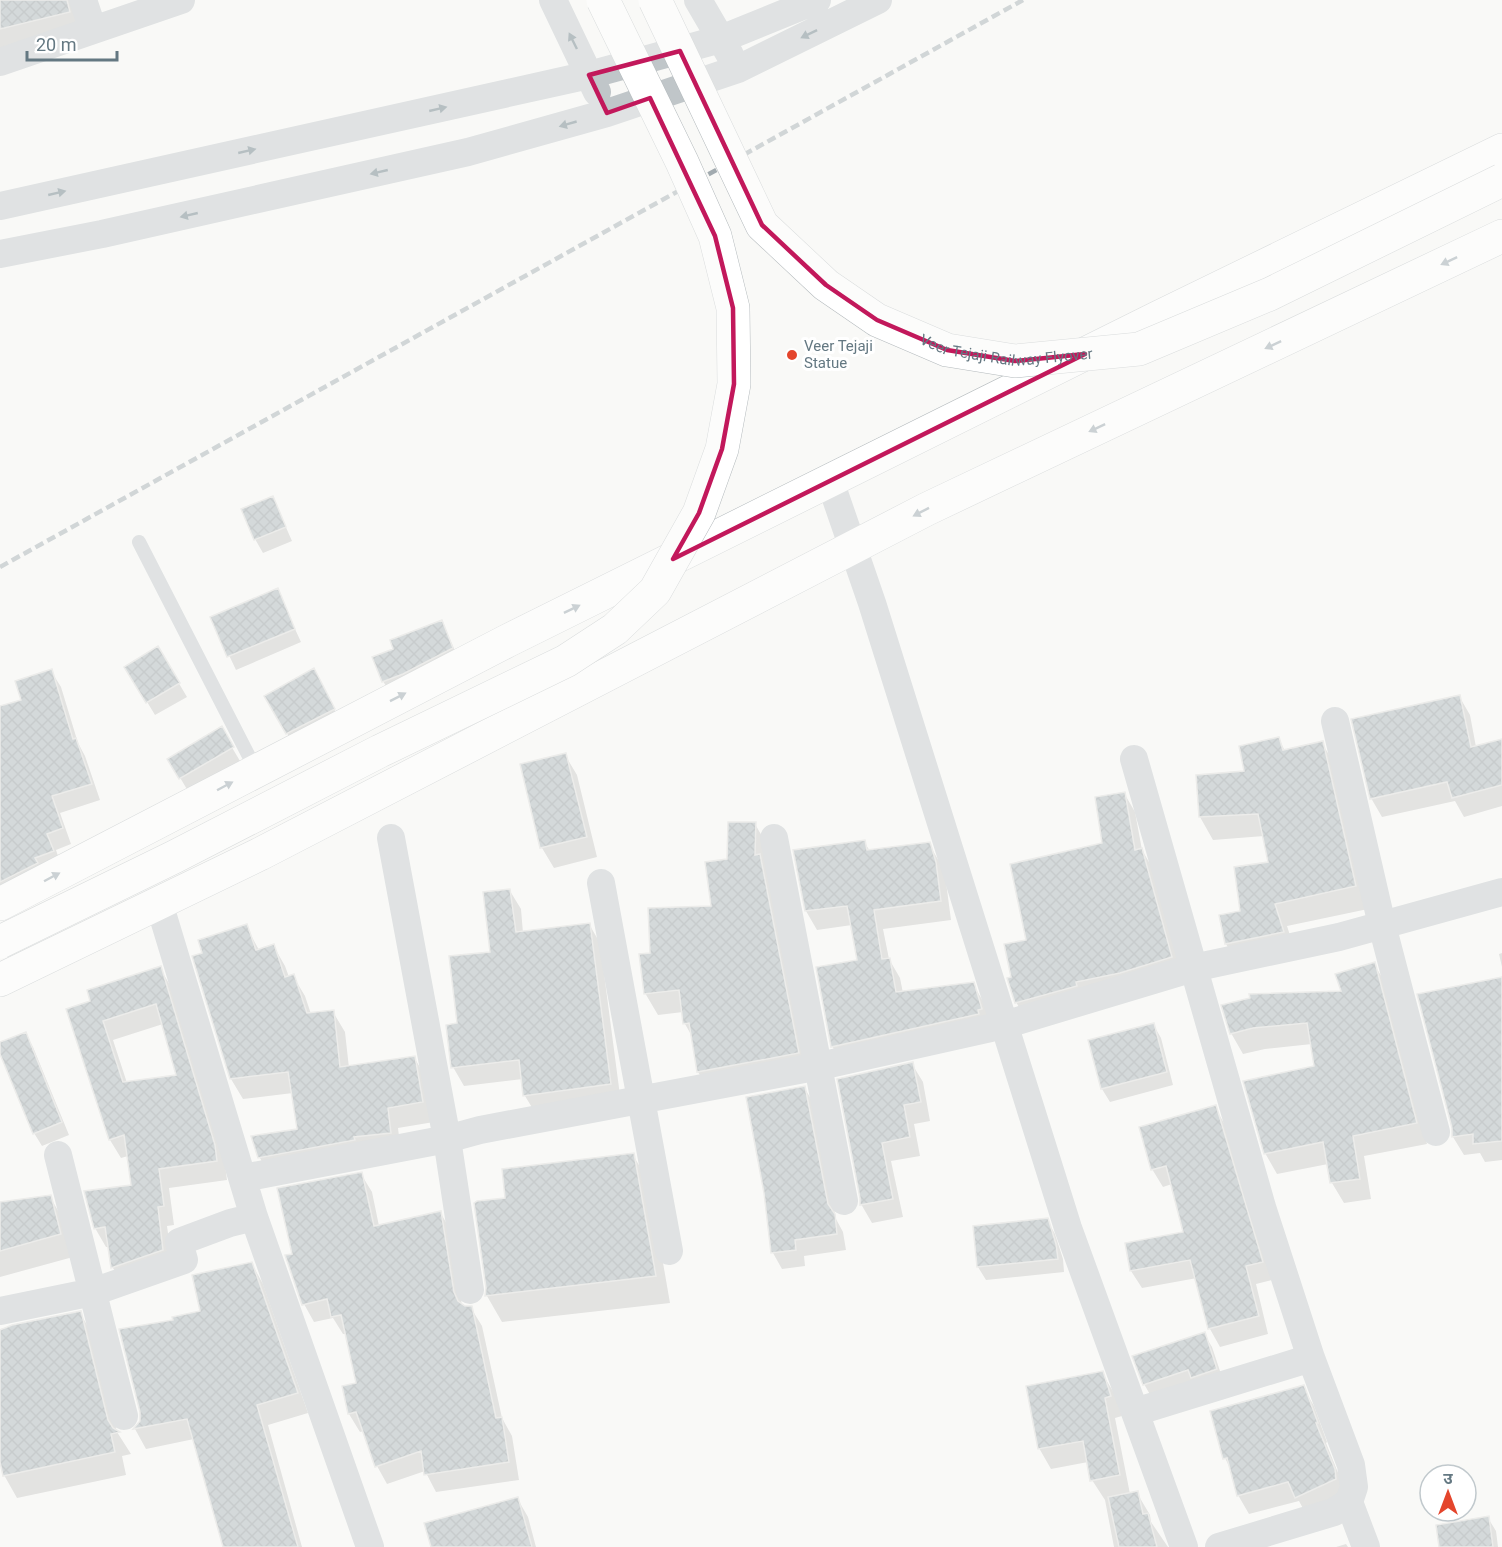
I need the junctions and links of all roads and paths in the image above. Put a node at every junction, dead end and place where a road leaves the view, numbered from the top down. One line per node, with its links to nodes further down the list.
1 (83, 0): 9 (street)
2 (181, 0): 9 (street)
3 (553, 0): 13 (street, one-way to 3)
4 (603, 0): 33 (main road, bridge)
5 (655, 0): 16 (main road, Veer Tejaji Railway Flyover, bridge)
6 (698, 0): 10 (street)
7 (817, 0): 10 (street)
8 (878, 0): 12 (street, one-way to 12)
9 (93, 30): 11 (street)
10 (722, 39): 12 (street); 13 (street)
11 (0, 62)
12 (738, 69): 14 (street)
13 (589, 75): 14 (street); 17 (street, one-way to 13)
14 (607, 113): 19 (street, one-way to 19)
15 (1502, 150): 20 (main road)
16 (1502, 180)
17 (0, 206)
18 (1502, 236): 22 (main road, one-way to 22)
19 (0, 254)
20 (830, 481): 22 (street); 25 (main road, one-way to 20)
21 (139, 542): 25 (lane)
22 (854, 548): 30 (main road); 36 (street)
23 (1335, 722): 32 (street)
24 (1134, 759): 34 (street)
25 (256, 770): 31 (main road, one-way to 25)
26 (391, 838): 40 (street)
27 (774, 838): 37 (street)
28 (600, 883): 38 (street)
29 (1502, 892): 32 (street)
30 (159, 903): 35 (main road); 42 (street)
31 (0, 904)
32 (1382, 925): 34 (street); 39 (street)
33 (0, 942)
34 (1194, 968): 36 (street); 49 (street)
35 (0, 980)
36 (1004, 1025): 37 (street); 50 (street)
37 (819, 1066): 38 (street); 43 (street)
38 (640, 1102): 40 (street); 45 (street)
39 (1436, 1132)
40 (447, 1139): 42 (street); 46 (street)
41 (58, 1155): 47 (street)
42 (243, 1178): 44 (street)
43 (844, 1200)
44 (254, 1217): 47 (street); 53 (street)
45 (669, 1251)
46 (470, 1290)
47 (93, 1292): 48 (street); 51 (street)
48 (0, 1311)
49 (1311, 1358): 50 (street); 52 (street)
50 (1135, 1412): 54 (street)
51 (124, 1416)
52 (1349, 1502): 55 (street); 56 (street)
53 (370, 1547)
54 (1184, 1547)
55 (1220, 1547)
56 (1366, 1547)

